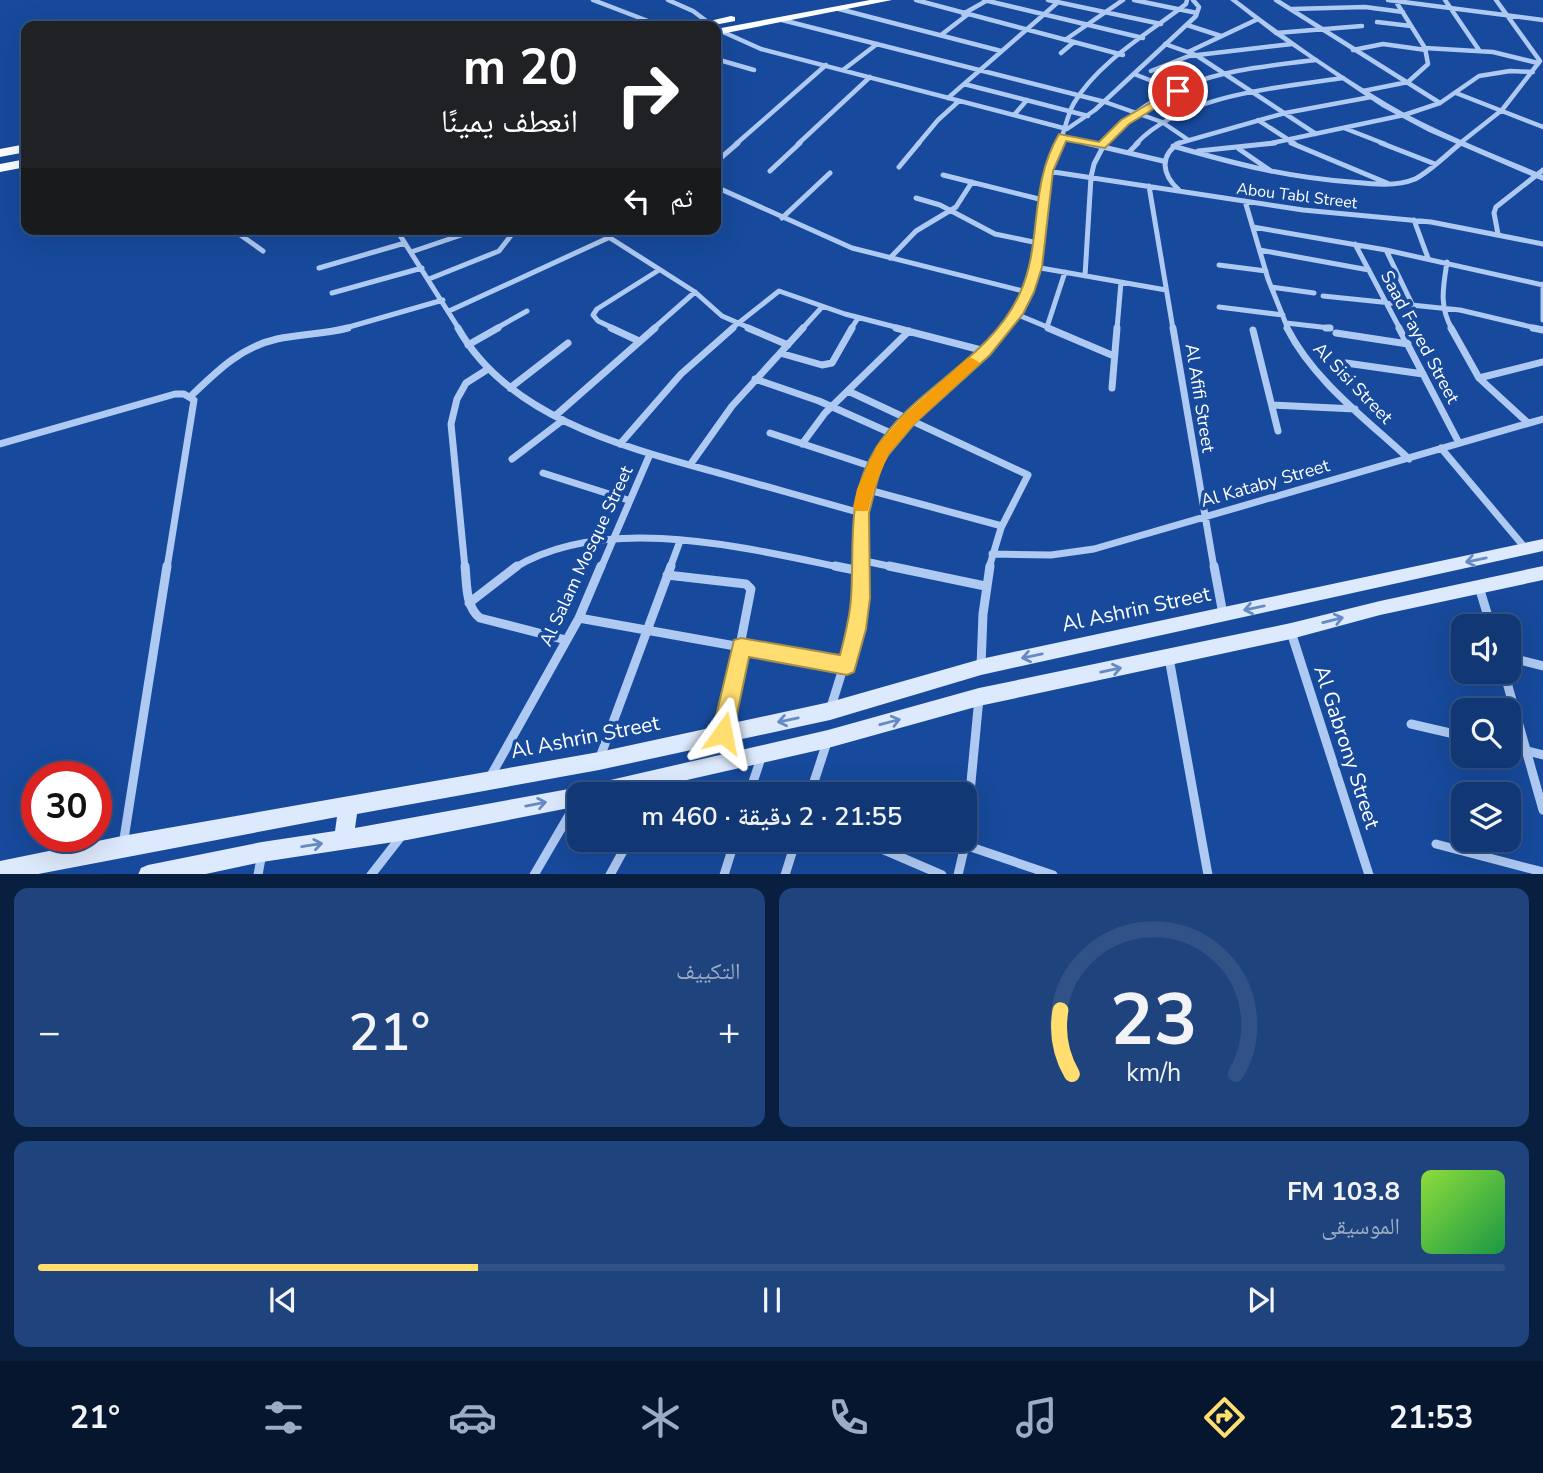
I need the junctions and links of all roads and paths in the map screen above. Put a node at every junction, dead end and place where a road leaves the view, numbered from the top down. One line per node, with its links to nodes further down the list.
1 (593, 0): 31 (street)
2 (668, 0): 32 (street)
3 (887, 0): 18 (highway)
4 (916, 0): 25 (street)
5 (985, 0): 25 (street); 26 (street)
6 (1048, 0): 17 (street)
7 (1123, 0): 22 (street)
8 (1135, 0): 21 (street)
9 (1187, 0): 21 (street)
10 (1193, 0): 24 (street)
11 (1233, 0): 28 (street)
12 (1276, 0): 20 (street)
13 (1388, 0): 14 (street)
14 (1395, 0): 19 (street); 23 (street)
15 (1445, 0): 19 (street)
16 (1496, 0): 27 (street)
17 (1057, 2): 22 (street); 26 (street)
18 (835, 5): 29 (highway); 39 (highway); 45 (street)
19 (1451, 8): 27 (street); 55 (street)
20 (1290, 9): 23 (street); 41 (street)
21 (1179, 10): 24 (street); 34 (street)
22 (1105, 11): 34 (street); 35 (street)
23 (1403, 12): 38 (street)
24 (1197, 13): 36 (street)
25 (965, 14): 42 (street); 45 (street)
26 (1042, 15): 35 (street); 42 (street)
27 (1508, 15): 30 (street); 63 (street)
28 (1258, 19): 44 (street); 46 (street)
29 (782, 20): 40 (highway); 50 (street)
30 (1543, 20)
31 (648, 21)
32 (706, 21)
33 (1377, 22): 38 (street)
34 (1161, 24): 47 (street)
35 (1084, 25): 47 (street); 48 (street)
36 (1187, 25): 46 (street); 51 (street)
37 (1363, 26): 41 (street)
38 (1411, 26): 53 (street)
39 (721, 28)
40 (721, 28)
41 (1319, 29): 44 (street); 54 (street)
42 (1026, 30): 48 (street); 56 (street)
43 (721, 32): 64 (street)
44 (1276, 33): 52 (street)
45 (941, 35): 56 (street)
46 (1222, 36): 57 (street)
47 (1143, 38): 59 (street)
48 (1065, 40): 49 (street)
49 (1074, 42): 58 (street); 59 (street)
50 (877, 44): 66 (street); 67 (street)
51 (1165, 44): 57 (street); 71 (street)
52 (1292, 44): 60 (street); 62 (street)
53 (1425, 49): 54 (street); 55 (street); 75 (street)
54 (1352, 50): 75 (street)
55 (1479, 50): 63 (street)
56 (1001, 51): 67 (street)
57 (1188, 52): 60 (street)
58 (1062, 53)
59 (1123, 54): 80 (street)
60 (1196, 55): 68 (street); 69 (street)
61 (721, 60): 65 (street)
62 (1316, 60): 69 (street); 73 (street)
63 (1538, 63): 70 (street)
64 (826, 65): 66 (street); 111 (street)
65 (754, 70)
66 (843, 70): 72 (street)
67 (978, 71): 74 (street); 80 (street)
68 (1151, 71)
69 (1222, 72): 76 (street); 77 (street)
70 (1533, 72): 79 (street); 87 (street)
71 (1135, 74): 76 (street); 85 (street)
72 (870, 77): 82 (street); 117 (street)
73 (1343, 78): 77 (street); 78 (street)
74 (964, 83): 82 (street); 83 (street)
75 (1405, 83): 78 (street); 86 (street)
76 (1178, 91): 89 (street)
77 (1252, 91): 90 (street); 95 (street)
78 (1363, 91): 81 (street)
79 (1456, 93): 86 (street); 87 (street)
80 (1079, 95): 85 (street); 88 (street)
81 (1371, 97): 90 (street); 91 (street)
82 (948, 98): 84 (street)
83 (1027, 100): 88 (street); 92 (street)
84 (959, 101): 92 (street); 115 (street)
85 (1105, 102): 89 (street); 93 (street)
86 (1440, 103): 91 (street)
87 (1502, 110): 96 (street); 103 (street)
88 (1070, 111): 93 (street); 98 (street)
89 (1139, 112): 95 (street); 104 (street)
90 (1285, 113): 94 (street); 99 (street)
91 (1404, 115): 97 (street); 103 (street)
92 (1014, 116): 98 (street)
93 (1088, 116): 98 (street)
94 (1258, 120): 101 (street); 102 (street)
95 (1162, 122): 101 (street); 108 (street)
96 (1543, 127)
97 (1343, 128): 99 (street); 114 (street)
98 (1067, 129): 100 (street)
99 (1316, 134): 102 (street)
100 (1062, 137): 104 (street); 118 (street)
101 (1187, 139): 105 (street)
102 (1285, 140): 107 (street); 125 (street)
103 (1463, 143): 114 (street); 121 (street)
104 (1101, 145): 108 (street); 123 (street)
105 (1173, 146): 109 (street); 112 (street)
106 (21, 149): 110 (highway)
107 (1239, 149): 109 (street); 120 (street)
108 (1129, 152): 112 (street)
109 (1193, 152): 120 (street)
110 (0, 153)
111 (721, 158)
112 (1163, 161): 128 (street)
113 (21, 164): 116 (highway)
114 (1435, 164): 125 (street)
115 (898, 167)
116 (0, 168)
117 (770, 171)
118 (1047, 171): 123 (street, Abou Tabl Street); 130 (street)
119 (830, 173): 133 (street)
120 (1274, 174): 125 (street)
121 (1541, 174): 136 (street)
122 (943, 175): 124 (street)
123 (1093, 178): 126 (street, Abou Tabl Street); 162 (street)
124 (972, 182): 130 (street); 132 (street)
125 (1391, 184)
126 (1149, 186): 128 (street, Abou Tabl Street); 167 (street, Al Afifi Street)
127 (721, 189): 133 (street)
128 (1180, 191): 131 (street, Abou Tabl Street)
129 (916, 198): 132 (street)
130 (1043, 200): 144 (street)
131 (1245, 201): 134 (street, Abou Tabl Street); 135 (street, Al Sisi Street)
132 (951, 211): 144 (street); 151 (street)
133 (782, 218): 151 (street)
134 (1414, 220): 136 (street, Abou Tabl Street); 152 (street)
135 (1253, 227): 145 (street); 147 (street, Al Sisi Street)
136 (1498, 234): 146 (street, Abou Tabl Street)
137 (240, 235): 149 (street)
138 (400, 235): 143 (street)
139 (461, 235): 150 (street)
140 (511, 235): 163 (street)
141 (604, 235): 142 (street)
142 (608, 238): 158 (street); 179 (street)
143 (405, 243): 150 (street); 156 (street)
144 (1038, 243): 155 (street)
145 (1355, 244): 148 (street); 159 (street, Saad Fayed Street)
146 (1543, 244)
147 (1260, 250): 159 (street); 160 (street, Al Sisi Street)
148 (1385, 250): 152 (street); 175 (street)
149 (263, 251)
150 (411, 252): 157 (street)
151 (890, 258): 169 (street)
152 (1428, 258): 153 (street)
153 (1447, 262): 165 (street); 178 (street)
154 (1219, 265): 160 (street)
155 (1035, 267): 161 (street); 169 (street)
156 (319, 268)
157 (422, 268): 163 (street); 170 (street)
158 (659, 270): 168 (street); 191 (street)
159 (1369, 270): 174 (street, Saad Fayed Street)
160 (1266, 271): 166 (street, Al Sisi Street)
161 (1065, 272): 162 (street); 187 (street)
162 (1085, 276): 164 (street)
163 (429, 279): 173 (street)
164 (1121, 282): 167 (street); 198 (street)
165 (1543, 285): 184 (street)
166 (1271, 287): 171 (street); 182 (street, Al Sisi Street)
167 (1166, 290): 234 (street, Al Afifi Street)
168 (695, 292): 185 (street); 191 (street)
169 (1027, 292): 181 (street)
170 (332, 293)
171 (1314, 293)
172 (1323, 296): 174 (street)
173 (443, 300): 179 (street); 208 (street)
174 (1386, 303): 175 (street); 193 (street, Saad Fayed Street)
175 (1413, 306): 178 (street)
176 (822, 307): 183 (street); 185 (street); 195 (street)
177 (1219, 307): 182 (street)
178 (1441, 308): 189 (street); 203 (street)
179 (449, 310): 194 (street)
180 (527, 311): 194 (street)
181 (1016, 314): 187 (street); 196 (street)
182 (1283, 316): 186 (street, Al Sisi Street)
183 (858, 318): 190 (street); 197 (street)
184 (1543, 320)
185 (737, 323): 195 (street); 220 (street)
186 (1286, 323): 193 (street); 211 (street, Al Sisi Street)
187 (1047, 327): 198 (street)
188 (1254, 330): 209 (street)
189 (1543, 330)
190 (909, 331): 196 (street); 207 (street)
191 (639, 341): 212 (street)
192 (568, 343): 205 (street)
193 (1408, 344): 202 (street, Saad Fayed Street)
194 (468, 345): 201 (street)
195 (788, 345): 197 (street)
196 (985, 351): 213 (street)
197 (780, 353): 204 (street)
198 (1114, 356): 206 (street)
199 (1543, 362): 203 (street)
200 (1346, 363): 202 (street)
201 (488, 369): 205 (street); 247 (street)
202 (1423, 374): 221 (street, Saad Fayed Street)
203 (1479, 378): 216 (street)
204 (755, 379): 210 (street); 228 (street)
205 (510, 388): 212 (street)
206 (1112, 388)
207 (848, 391): 210 (street); 213 (street)
208 (191, 396): 222 (street); 287 (street)
209 (1272, 405): 211 (street); 217 (street)
210 (832, 406): 219 (street); 223 (street)
211 (1356, 409): 226 (street, Al Sisi Street)
212 (555, 415): 215 (street)
213 (909, 419): 219 (street); 235 (street)
214 (1543, 419): 216 (street, Al Kataby Street)
215 (563, 420): 220 (street); 227 (street)
216 (1528, 423): 221 (street, Al Kataby Street)
217 (1278, 431)
218 (769, 433): 223 (street)
219 (895, 435): 229 (street)
220 (620, 443): 225 (street)
221 (1459, 443): 224 (street, Al Kataby Street)
222 (0, 444)
223 (802, 444): 229 (street)
224 (1441, 448): 226 (street, Al Kataby Street); 238 (street)
225 (650, 454): 228 (street); 232 (street, Al Salam Mosque Street)
226 (1409, 458): 234 (street, Al Kataby Street)
227 (512, 459)
228 (690, 465): 233 (street)
229 (873, 467): 231 (street)
230 (543, 473): 232 (street)
231 (865, 489): 233 (street); 235 (street)
232 (628, 500): 236 (street, Al Salam Mosque Street)
233 (861, 513): 240 (street)
234 (1204, 517): 239 (street, Al Kataby Street); 250 (street, Al Afifi Street)
235 (1002, 526): 239 (street)
236 (611, 540): 237 (street); 247 (street); 251 (street, Al Salam Mosque Street)
237 (680, 541): 241 (street); 243 (street)
238 (1535, 547): 244 (main road, Al Ashrin Street, one-way to 244)
239 (992, 554): 245 (street)
240 (860, 560): 241 (street); 245 (street)
241 (860, 571): 258 (street)
242 (1543, 573): 246 (main road)
243 (667, 575): 252 (street); 255 (street)
244 (1362, 585): 248 (main road); 250 (main road, Al Ashrin Street, one-way to 250)
245 (985, 586): 260 (street)
246 (1479, 586): 248 (main road); 249 (street)
247 (469, 603): 254 (street)
248 (1380, 608): 253 (main road, one-way to 248)
249 (1487, 614)
250 (1224, 615): 260 (main road, Al Ashrin Street, one-way to 260)
251 (579, 618): 252 (street); 254 (street, Al Salam Mosque Street)
252 (648, 629): 255 (street); 272 (street)
253 (1291, 631): 256 (main road); 308 (street, Al Gabrony Street)
254 (566, 640): 274 (street, Al Salam Mosque Street)
255 (741, 646): 258 (street); 265 (street)
256 (1169, 657): 262 (main road, one-way to 256); 307 (street)
257 (1521, 660): 259 (street)
258 (847, 666): 263 (street)
259 (1543, 666)
260 (981, 667): 263 (main road, Al Ashrin Street)
261 (1507, 684): 269 (street)
262 (979, 697): 267 (main road, one-way to 262); 279 (street)
263 (830, 711): 265 (main road, Al Ashrin Street, one-way to 265)
264 (1411, 724): 266 (street)
265 (723, 733): 272 (main road, Al Ashrin Street)
266 (1451, 733)
267 (828, 739): 270 (main road); 278 (street)
268 (1521, 749): 269 (street)
269 (1526, 750): 271 (street); 282 (street)
270 (762, 754): 273 (main road); 277 (street)
271 (1543, 755)
272 (599, 761): 274 (main road, Al Ashrin Street)
273 (663, 777): 275 (main road); 276 (street)
274 (488, 781): 281 (main road, Al Ashrin Street)
275 (640, 782)
276 (660, 782)
277 (753, 782)
278 (814, 782)
279 (971, 782)
280 (567, 799): 284 (main road, one-way to 280)
281 (348, 807): 285 (main road); 287 (main road, Al Ashrin Street)
282 (1543, 810)
283 (567, 818): 300 (street)
284 (407, 830): 285 (main road); 299 (street)
285 (344, 840): 289 (main road, one-way to 285)
286 (1436, 844): 296 (street)
287 (122, 846): 295 (main road, Al Ashrin Street)
288 (977, 849): 306 (street)
289 (262, 852): 297 (main road); 298 (street)
290 (622, 852): 301 (street)
291 (731, 852): 302 (street)
292 (792, 852): 303 (street)
293 (889, 852): 304 (street)
294 (963, 852): 305 (street)
295 (0, 871)
296 (1543, 872)
297 (148, 874)
298 (258, 874)
299 (371, 874)
300 (534, 874)
301 (610, 874)
302 (724, 874)
303 (785, 874)
304 (942, 874)
305 (958, 874)
306 (1053, 874)
307 (1208, 874)
308 (1369, 874)

